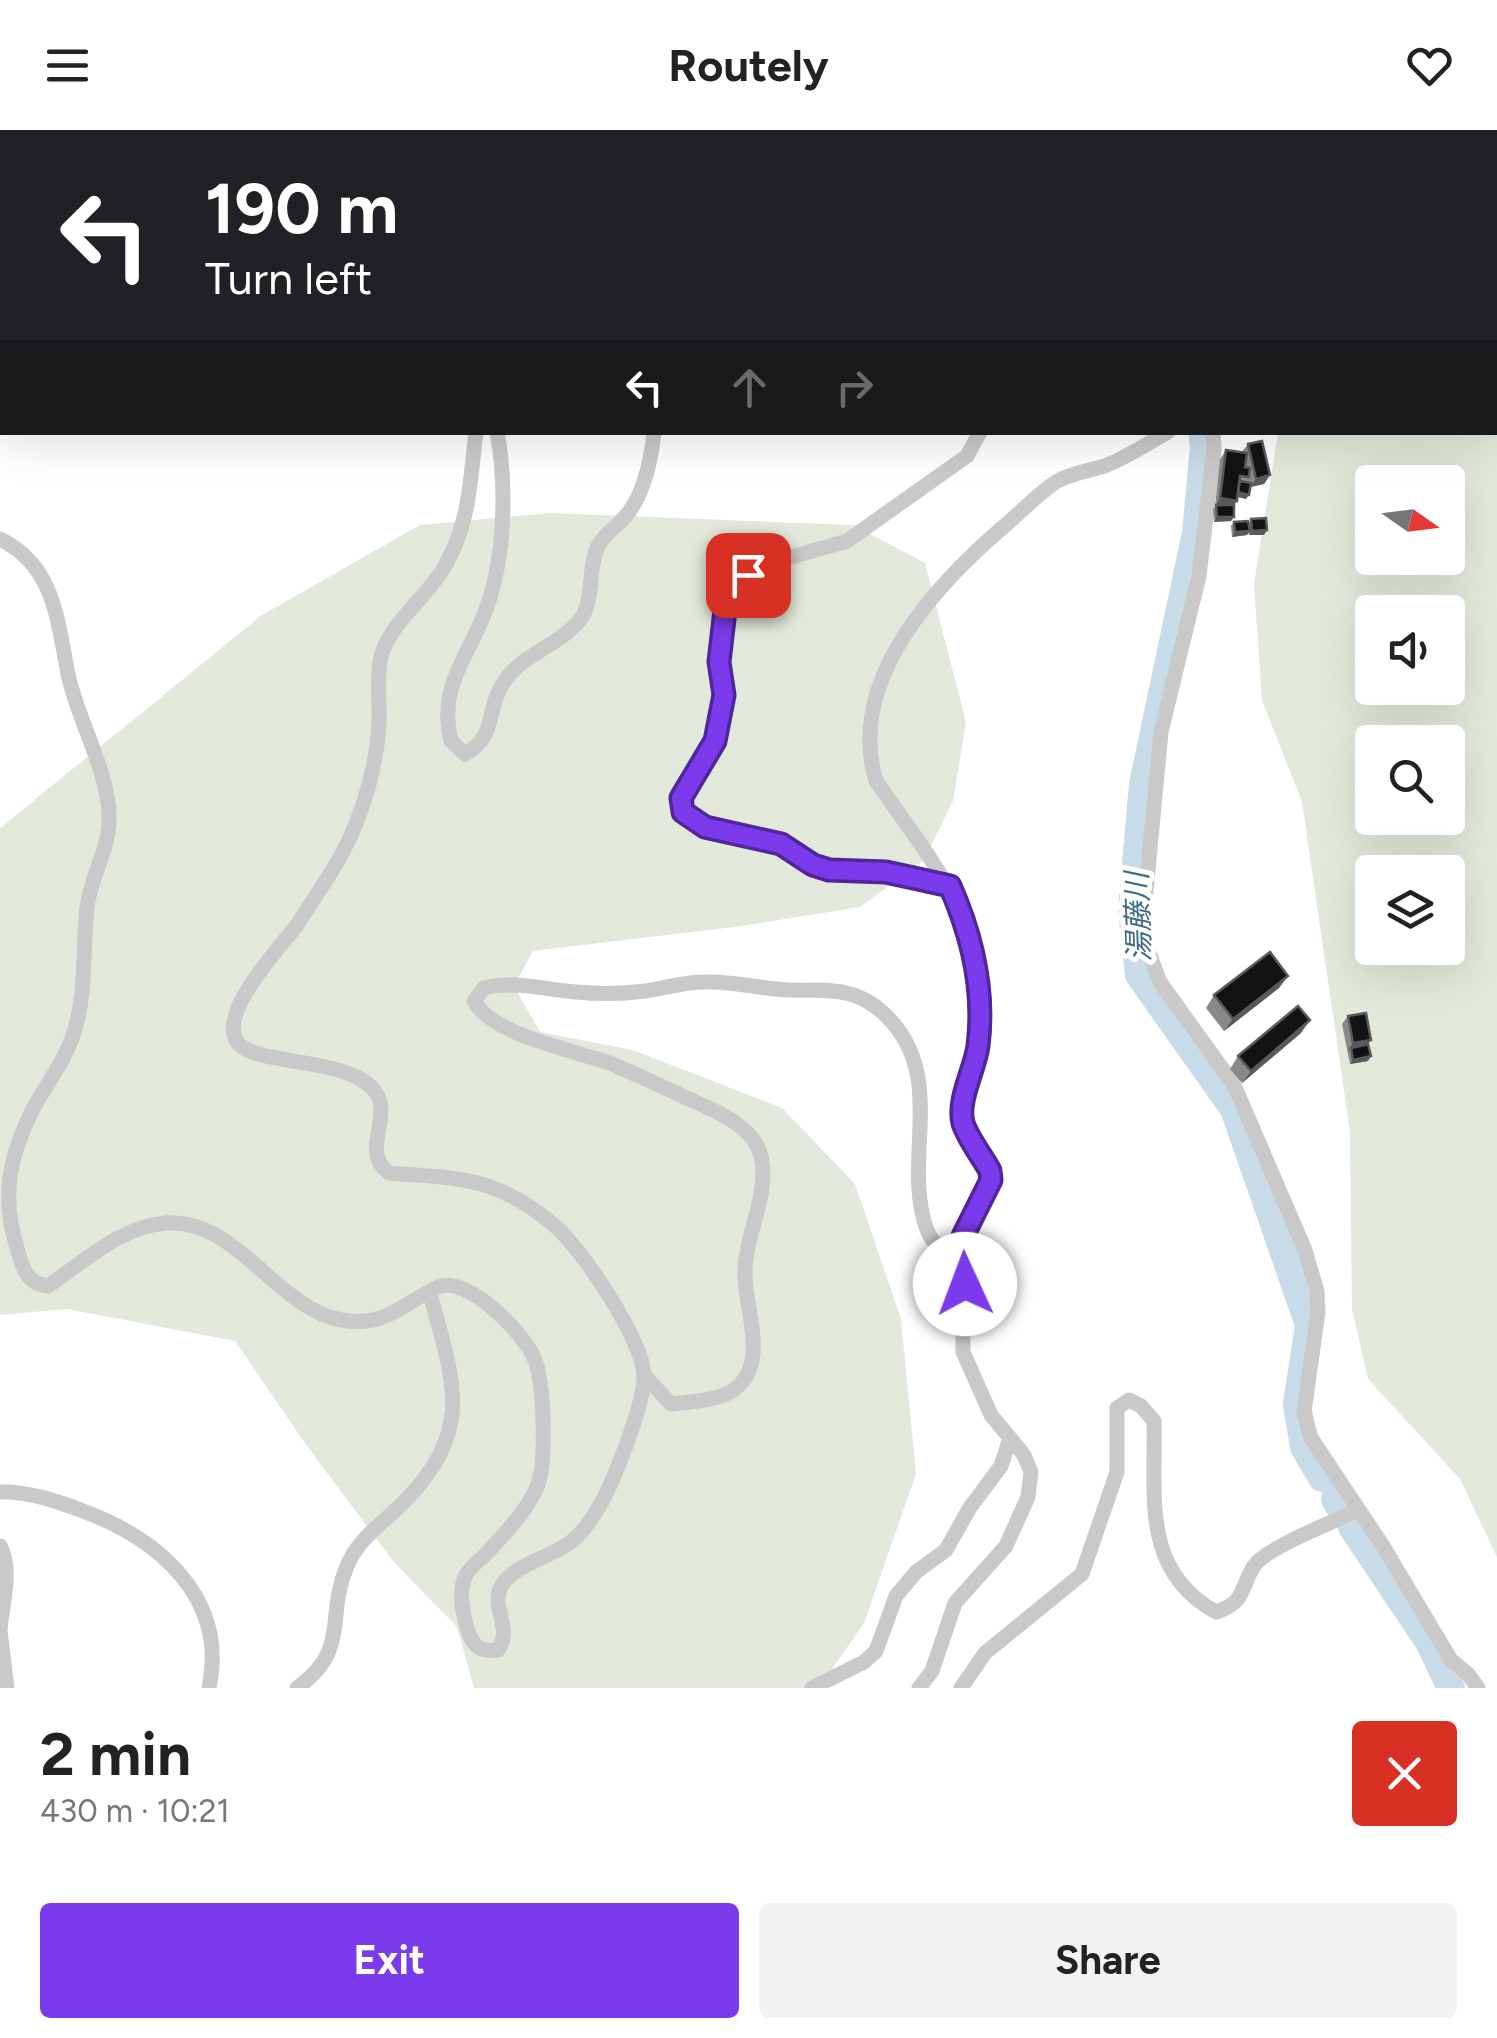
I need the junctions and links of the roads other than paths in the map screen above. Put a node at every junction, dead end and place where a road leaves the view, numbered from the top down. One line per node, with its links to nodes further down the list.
1 (476, 435): 11 (street)
2 (498, 435): 3 (street)
3 (653, 435)
4 (978, 435): 8 (street)
5 (1163, 435): 8 (street)
6 (1213, 435): 14 (street)
7 (0, 538): 10 (street)
8 (950, 886): 9 (street)
9 (964, 1268): 11 (street); 12 (street)
10 (430, 1293): 11 (street); 19 (street)
11 (644, 1375)
12 (1010, 1438): 20 (street); 21 (street)
13 (0, 1492): 18 (street)
14 (1358, 1510): 22 (street); 23 (street)
15 (0, 1546): 16 (street)
16 (0, 1630): 17 (street)
17 (7, 1688)
18 (209, 1688)
19 (296, 1688)
20 (812, 1688)
21 (919, 1688)
22 (961, 1688)
23 (1478, 1688)

